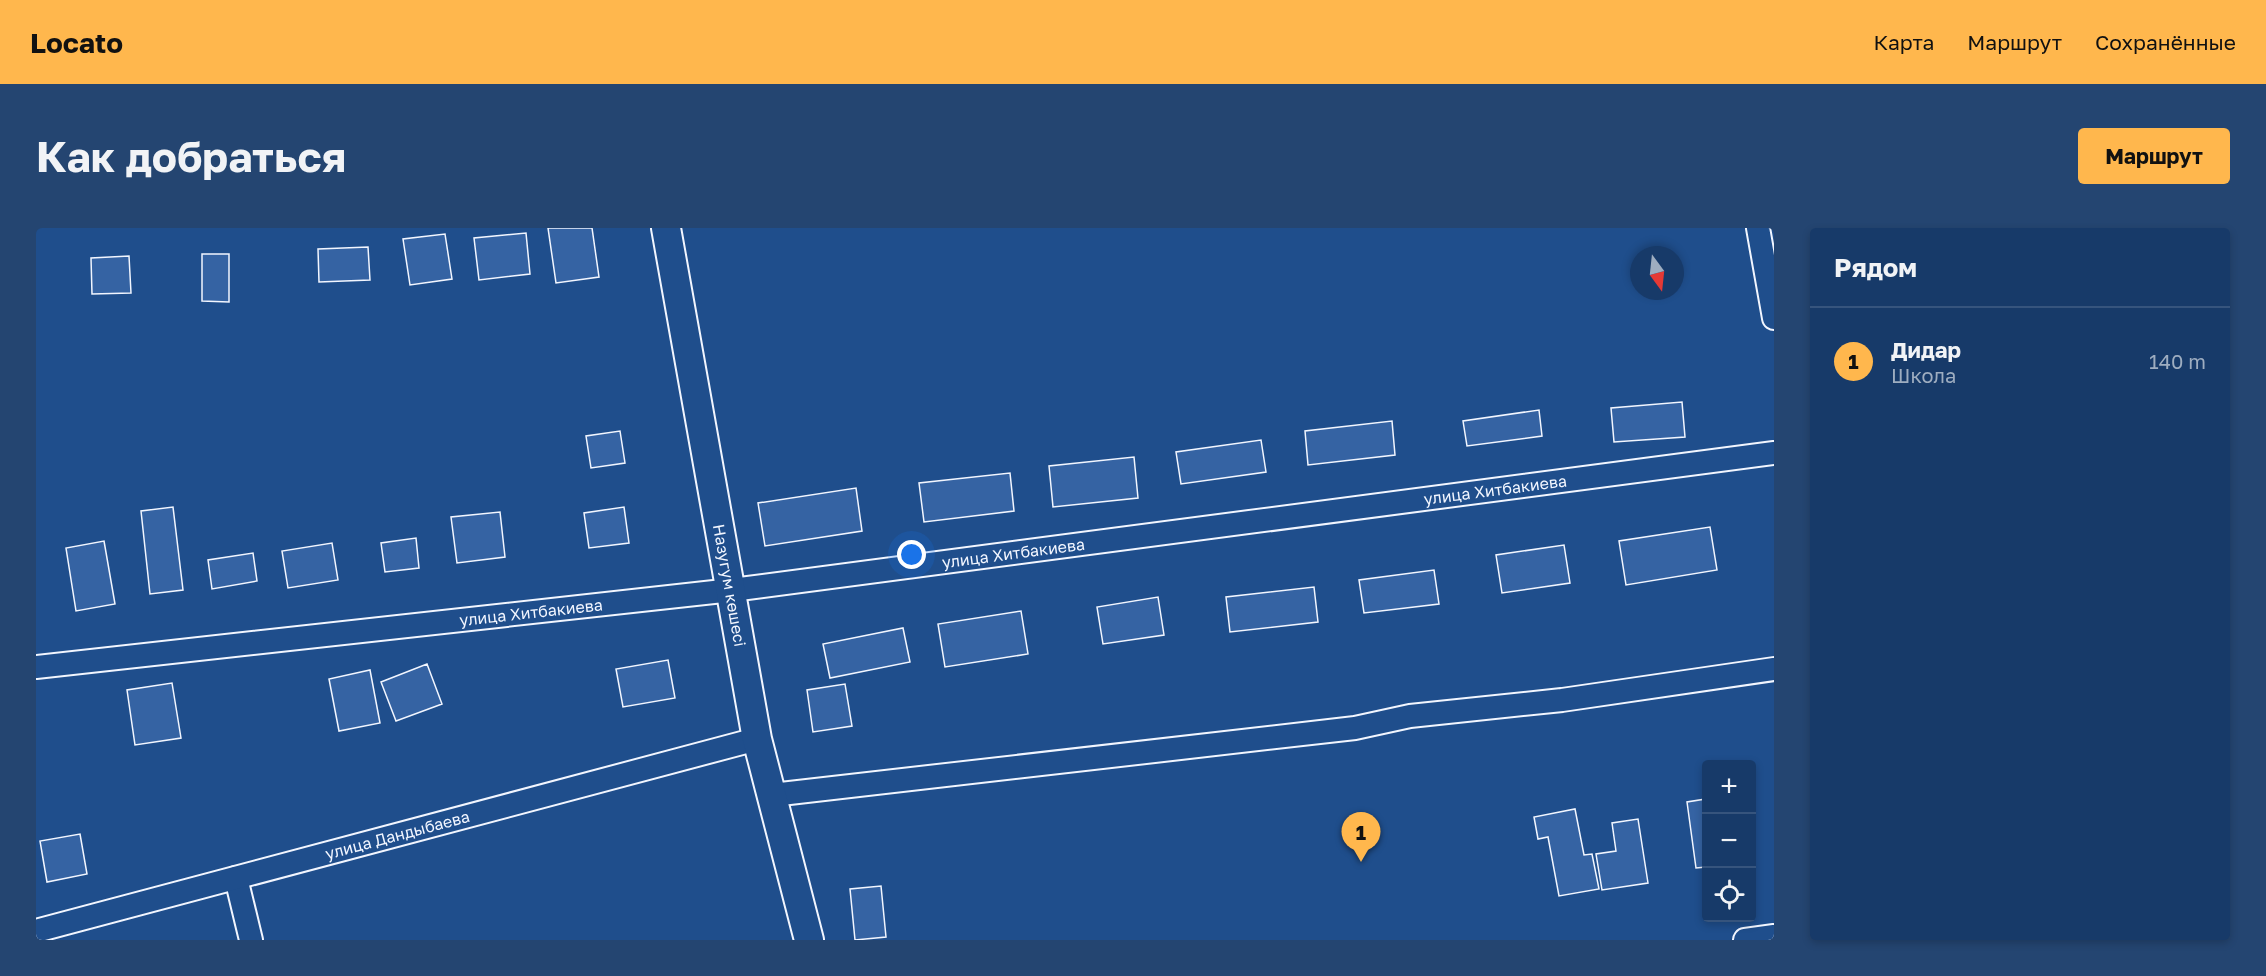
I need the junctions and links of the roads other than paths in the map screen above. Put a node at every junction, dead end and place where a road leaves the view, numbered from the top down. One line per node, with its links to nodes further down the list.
1 (666, 228): 5 (street, Назугум көшесі)
2 (1758, 228): 3 (street)
3 (1774, 318)
4 (1774, 453): 5 (street, улица Хитбакиева)
5 (732, 590): 6 (street, улица Хитбакиева); 8 (street, Назугум көшесі)
6 (36, 667)
7 (1774, 669): 9 (street)
8 (757, 739): 9 (street, Назугум көшесі); 10 (street, улица Дандыбаева)
9 (772, 795): 14 (street, Назугум көшесі)
10 (236, 878): 11 (street, улица Дандыбаева); 13 (street)
11 (36, 932)
12 (1774, 936): 15 (street)
13 (250, 940)
14 (809, 940)
15 (1745, 940)

